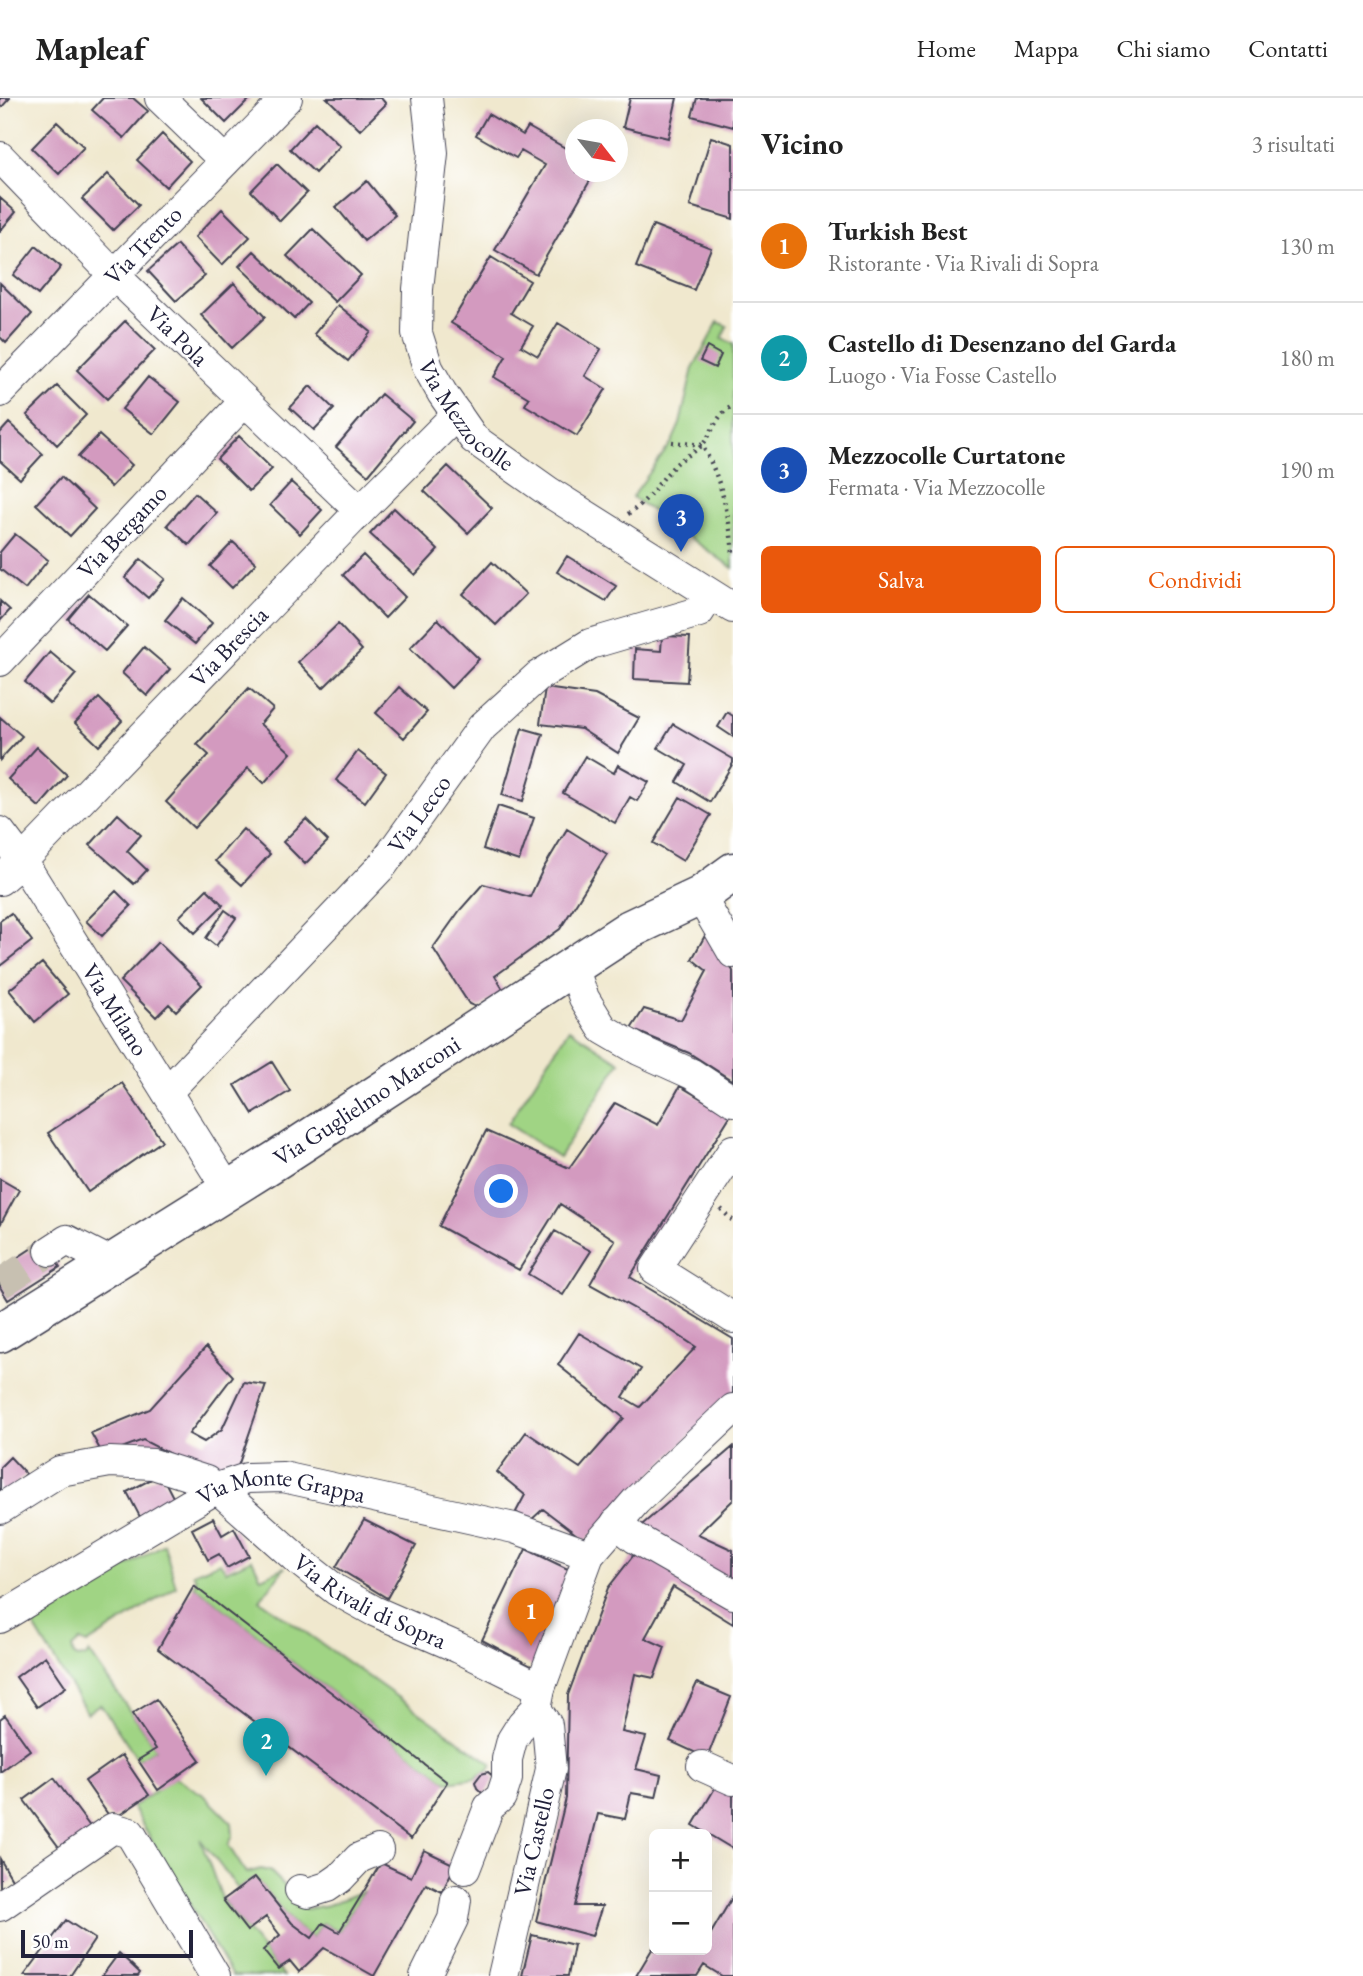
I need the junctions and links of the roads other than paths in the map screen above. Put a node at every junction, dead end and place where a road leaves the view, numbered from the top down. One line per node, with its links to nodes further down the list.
1 (160, 98): 5 (street)
2 (286, 98): 5 (street, Via Trento)
3 (427, 98): 9 (street, Via Mezzocolle)
4 (0, 158): 6 (street, Via Pola)
5 (225, 161): 6 (street, Via Trento)
6 (113, 274): 7 (street, Via Trento); 8 (street, Via Pola)
7 (0, 392)
8 (245, 401): 10 (street, Via Pola); 12 (street, Via Bergamo)
9 (457, 414): 10 (street, Via Brescia); 11 (street, Via Mezzocolle)
10 (360, 511): 14 (street, Via Brescia)
11 (722, 601): 20 (street, Via Lecco)
12 (0, 661)
13 (0, 832): 14 (street, Via Milano)
14 (22, 861): 16 (street, Via Brescia); 20 (street, Via Milano)
15 (733, 872): 17 (main road, Via Guglielmo Marconi)
16 (0, 880)
17 (700, 896): 18 (street); 19 (main road, Via Guglielmo Marconi)
18 (733, 953)
19 (573, 967): 21 (street); 23 (main road, Via Guglielmo Marconi)
20 (167, 1092): 23 (street, Via Milano)
21 (733, 1101)
22 (733, 1150): 26 (street)
23 (228, 1189): 25 (main road, Via Guglielmo Marconi)
24 (50, 1251): 25 (street)
25 (112, 1263): 27 (main road, Via Guglielmo Marconi)
26 (733, 1318)
27 (0, 1333)
28 (733, 1409): 31 (street)
29 (211, 1484): 30 (street); 32 (street, Via Monte Grappa); 34 (street, Via Monte Grappa); 35 (street, Via Rivali di Sopra)
30 (0, 1509)
31 (616, 1523): 32 (street); 33 (street)
32 (589, 1555): 35 (street)
33 (733, 1594)
34 (0, 1618)
35 (538, 1698): 39 (street); 45 (street, Via Castello)
36 (702, 1766): 37 (street)
37 (733, 1780)
38 (378, 1850): 40 (street)
39 (465, 1869)
40 (300, 1890)
41 (456, 1900): 44 (street)
42 (0, 1906): 43 (street)
43 (215, 1976)
44 (425, 1976)
45 (503, 1976)

